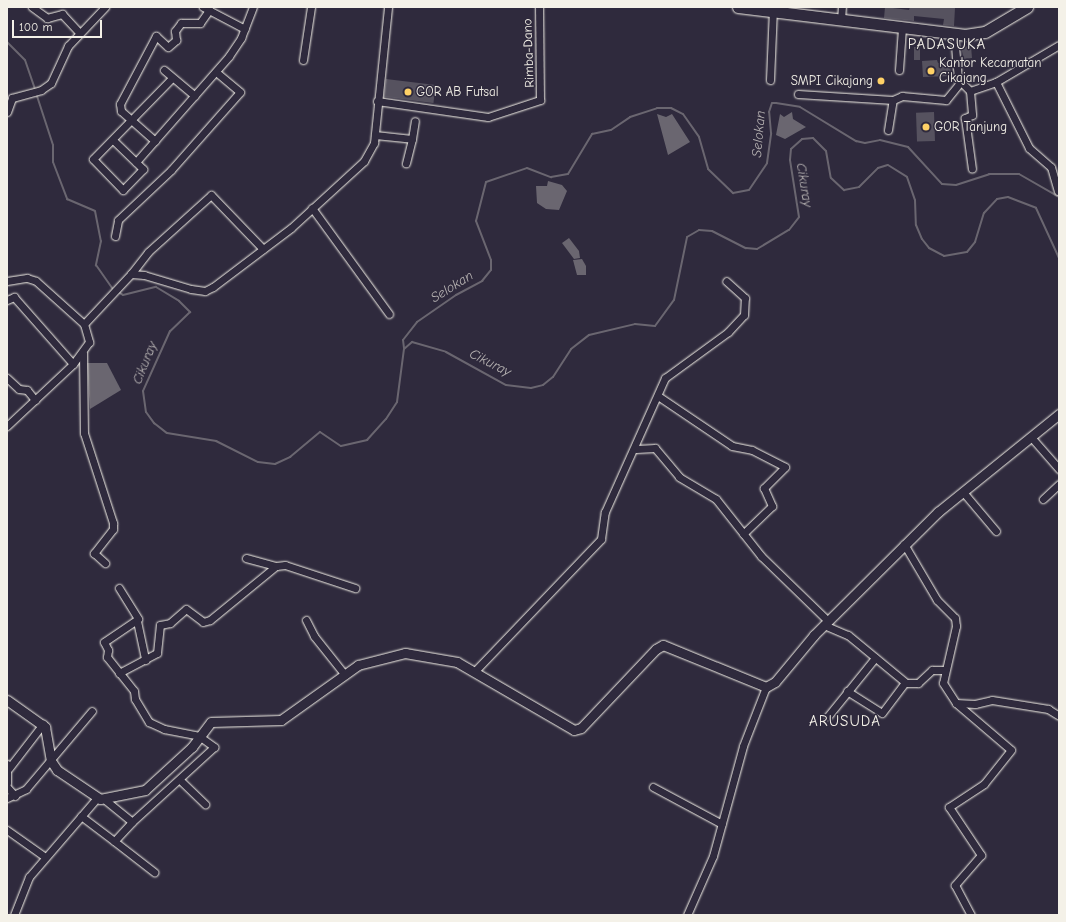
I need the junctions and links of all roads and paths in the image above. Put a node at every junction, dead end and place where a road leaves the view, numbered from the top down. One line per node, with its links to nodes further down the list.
1 (32, 7): 15 (street)
2 (105, 7): 15 (street)
3 (253, 7): 14 (street)
4 (311, 7): 18 (street)
5 (388, 7): 31 (street)
6 (539, 7): 31 (street, Rimba-Dano)
7 (738, 7): 11 (main road)
8 (842, 7): 12 (street)
9 (1027, 7): 16 (main road)
10 (206, 9): 14 (street); 33 (street)
11 (773, 9): 12 (main road); 23 (street)
12 (841, 20): 13 (main road)
13 (902, 28): 16 (main road); 20 (street)
14 (245, 29): 21 (street)
15 (79, 32): 29 (street)
16 (954, 35): 25 (street)
17 (1059, 46): 24 (street)
18 (303, 60)
19 (164, 70): 22 (street)
20 (899, 70)
21 (216, 72): 28 (street); 45 (street)
22 (172, 78): 28 (street); 33 (street)
23 (770, 80)
24 (996, 82): 26 (street); 43 (street)
25 (960, 83): 26 (street); 30 (street)
26 (970, 91): 42 (street)
27 (798, 94): 30 (street)
28 (195, 96): 39 (street)
29 (9, 97): 32 (street)
30 (893, 100): 35 (street)
31 (377, 101): 36 (street)
32 (7, 112)
33 (132, 121): 37 (street); 39 (street)
34 (416, 121): 38 (street)
35 (888, 130)
36 (375, 135): 38 (street); 44 (street)
37 (113, 140): 40 (street); 40 (street)
38 (412, 140): 41 (street)
39 (155, 141): 40 (street)
40 (136, 162)
41 (406, 163)
42 (972, 169)
43 (1058, 191)
44 (312, 208): 46 (street); 51 (street)
45 (115, 236)
46 (263, 249): 47 (street); 47 (street)
47 (131, 274): 52 (street)
48 (7, 281): 52 (street)
49 (726, 281): 56 (street)
50 (8, 296): 54 (street)
51 (389, 314)
52 (84, 324): 53 (street)
53 (83, 353): 54 (street); 70 (street)
54 (73, 364): 57 (street)
55 (7, 378): 57 (street)
56 (658, 396): 61 (street); 67 (street)
57 (35, 400): 59 (street)
58 (1059, 414): 60 (street)
59 (7, 426)
60 (1031, 437): 62 (street); 64 (street)
61 (636, 449): 67 (street); 80 (street)
62 (1059, 469)
63 (1059, 484): 65 (street)
64 (963, 492): 66 (street); 68 (street)
65 (1043, 499)
66 (996, 531)
67 (743, 534): 76 (street)
68 (904, 544): 76 (street); 79 (street)
69 (246, 558): 71 (street)
70 (105, 563)
71 (276, 566): 73 (street); 78 (street)
72 (119, 588): 75 (street)
73 (355, 588)
74 (306, 620): 82 (street)
75 (137, 621): 78 (street); 81 (street)
76 (826, 623): 77 (street); 84 (street)
77 (876, 658): 83 (street); 85 (street)
78 (145, 660): 81 (street)
79 (945, 670): 83 (street); 87 (street)
80 (474, 672): 82 (street); 84 (street)
81 (119, 673): 92 (street)
82 (344, 675): 92 (street)
83 (905, 683): 85 (street)
84 (766, 687): 105 (street)
85 (848, 691): 89 (street)
86 (7, 700): 91 (street)
87 (956, 703): 90 (street); 112 (street)
88 (92, 711): 93 (street)
89 (828, 716)
90 (1059, 716)
91 (42, 724): 93 (street); 94 (street)
92 (199, 736): 95 (street); 101 (street)
93 (51, 760): 99 (street); 101 (street)
94 (8, 766): 96 (street)
95 (180, 780): 102 (street); 104 (street)
96 (7, 783)
97 (7, 787): 99 (street)
98 (653, 787): 105 (street)
99 (15, 796): 100 (street)
100 (7, 798)
101 (101, 799): 103 (street); 104 (street)
102 (205, 804)
103 (81, 816): 107 (street); 108 (street)
104 (132, 822): 107 (street)
105 (722, 824): 111 (street)
106 (7, 830): 108 (street)
107 (114, 841): 109 (street)
108 (45, 857): 110 (street)
109 (154, 872)
110 (14, 915)
111 (687, 915)
112 (971, 915)

